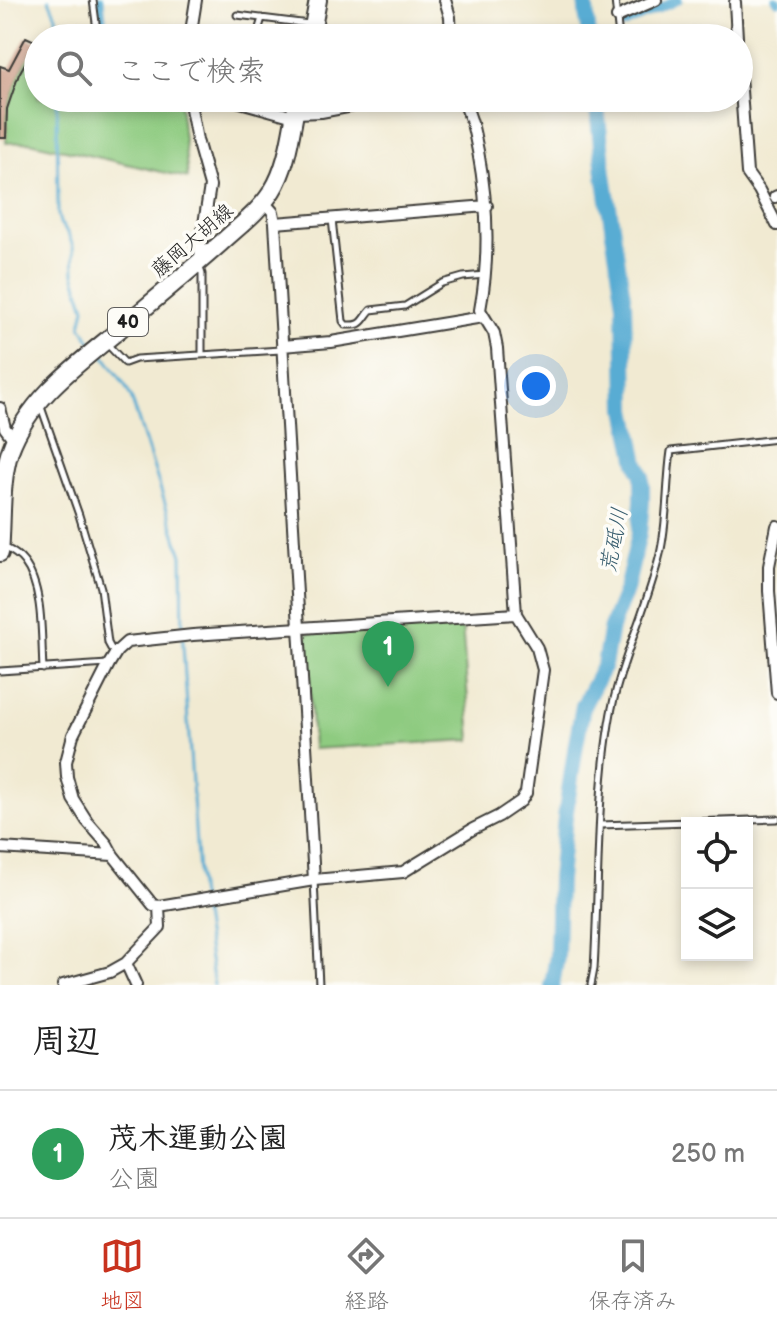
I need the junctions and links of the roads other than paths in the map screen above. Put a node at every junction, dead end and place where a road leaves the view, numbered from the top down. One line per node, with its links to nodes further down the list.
1 (93, 0): 11 (lane)
2 (196, 0): 12 (street)
3 (318, 0): 15 (main road)
4 (445, 0): 16 (street)
5 (615, 0): 9 (lane)
6 (656, 0): 9 (street)
7 (735, 2): 18 (street)
8 (237, 15): 10 (lane)
9 (617, 17): 17 (lane)
10 (262, 18): 13 (lane); 14 (lane)
11 (96, 24)
12 (192, 24)
13 (260, 24)
14 (283, 24)
15 (314, 24)
16 (450, 24)
17 (618, 24)
18 (736, 24)
19 (192, 112): 28 (street)
20 (295, 112): 23 (main road, 藤岡大胡線 / 40)
21 (468, 112): 24 (street)
22 (743, 112): 27 (street)
23 (264, 202): 26 (street); 28 (main road, 藤岡大胡線 / 40)
24 (487, 206): 25 (street); 29 (street)
25 (332, 218): 26 (street); 29 (lane)
26 (275, 223): 32 (street)
27 (777, 225)
28 (199, 262): 31 (main road, 藤岡大胡線 / 40); 33 (lane)
29 (485, 275): 30 (street)
30 (483, 317): 32 (street); 41 (street)
31 (105, 341): 33 (lane); 34 (main road, 藤岡大胡線 / 40)
32 (282, 348): 33 (lane); 43 (street)
33 (202, 355)
34 (40, 402): 37 (main road, 藤岡大胡線 / 40); 44 (lane)
35 (1, 413): 37 (street)
36 (777, 439): 49 (lane)
37 (14, 440): 39 (main road, 藤岡大胡線 / 40)
38 (777, 526): 42 (street)
39 (1, 545): 40 (main road, 藤岡大胡線 / 40); 45 (lane)
40 (0, 553)
41 (516, 614): 43 (street); 52 (street)
42 (774, 627): 47 (street)
43 (299, 629): 44 (street); 52 (street)
44 (112, 660): 45 (lane); 51 (street)
45 (43, 669): 46 (lane)
46 (0, 671)
47 (777, 693)
48 (777, 819): 49 (lane)
49 (600, 825): 58 (lane)
50 (0, 848): 51 (street)
51 (113, 855): 53 (street)
52 (314, 880): 53 (street); 57 (lane)
53 (159, 906): 54 (street)
54 (126, 963): 55 (street); 56 (street)
55 (63, 985)
56 (136, 985)
57 (319, 985)
58 (591, 985)

